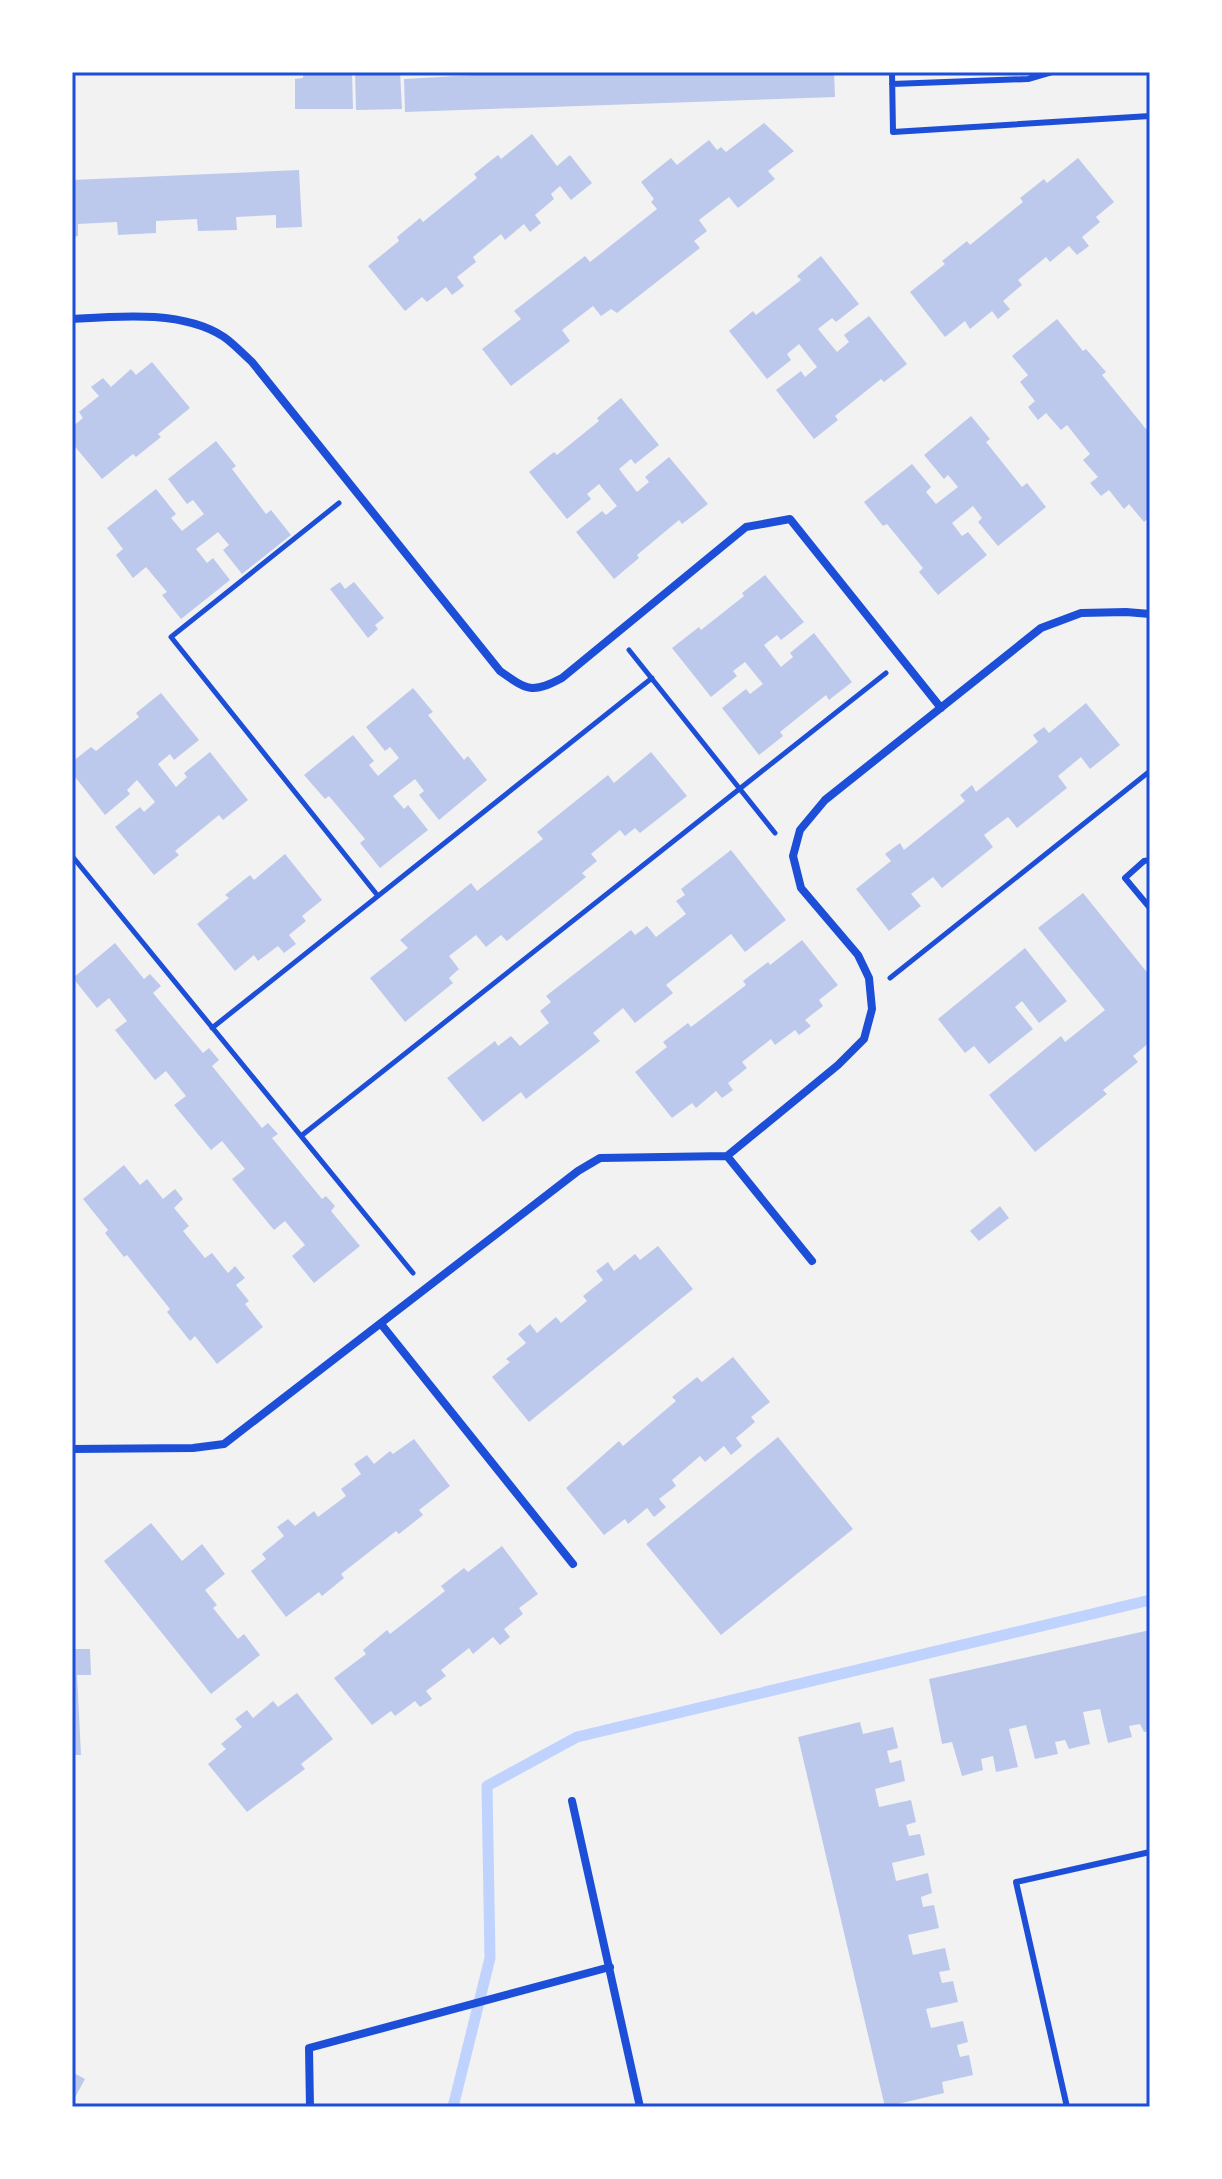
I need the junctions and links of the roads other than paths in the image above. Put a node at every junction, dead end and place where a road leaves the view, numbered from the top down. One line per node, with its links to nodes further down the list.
1 (892, 72): 3 (lane)
2 (1052, 72): 3 (lane)
3 (892, 84): 4 (lane)
4 (1150, 116)
5 (72, 319): 7 (street)
6 (1150, 614): 7 (street)
7 (941, 708): 10 (street)
8 (1150, 860): 9 (lane)
9 (1150, 908)
10 (727, 1156): 11 (street); 12 (street)
11 (812, 1261)
12 (381, 1324): 13 (street); 14 (street)
13 (72, 1449)
14 (573, 1564)
15 (572, 1801): 17 (street)
16 (1150, 1852): 20 (lane)
17 (610, 1967): 18 (street); 19 (street)
18 (310, 2107)
19 (640, 2107)
20 (1067, 2107)

